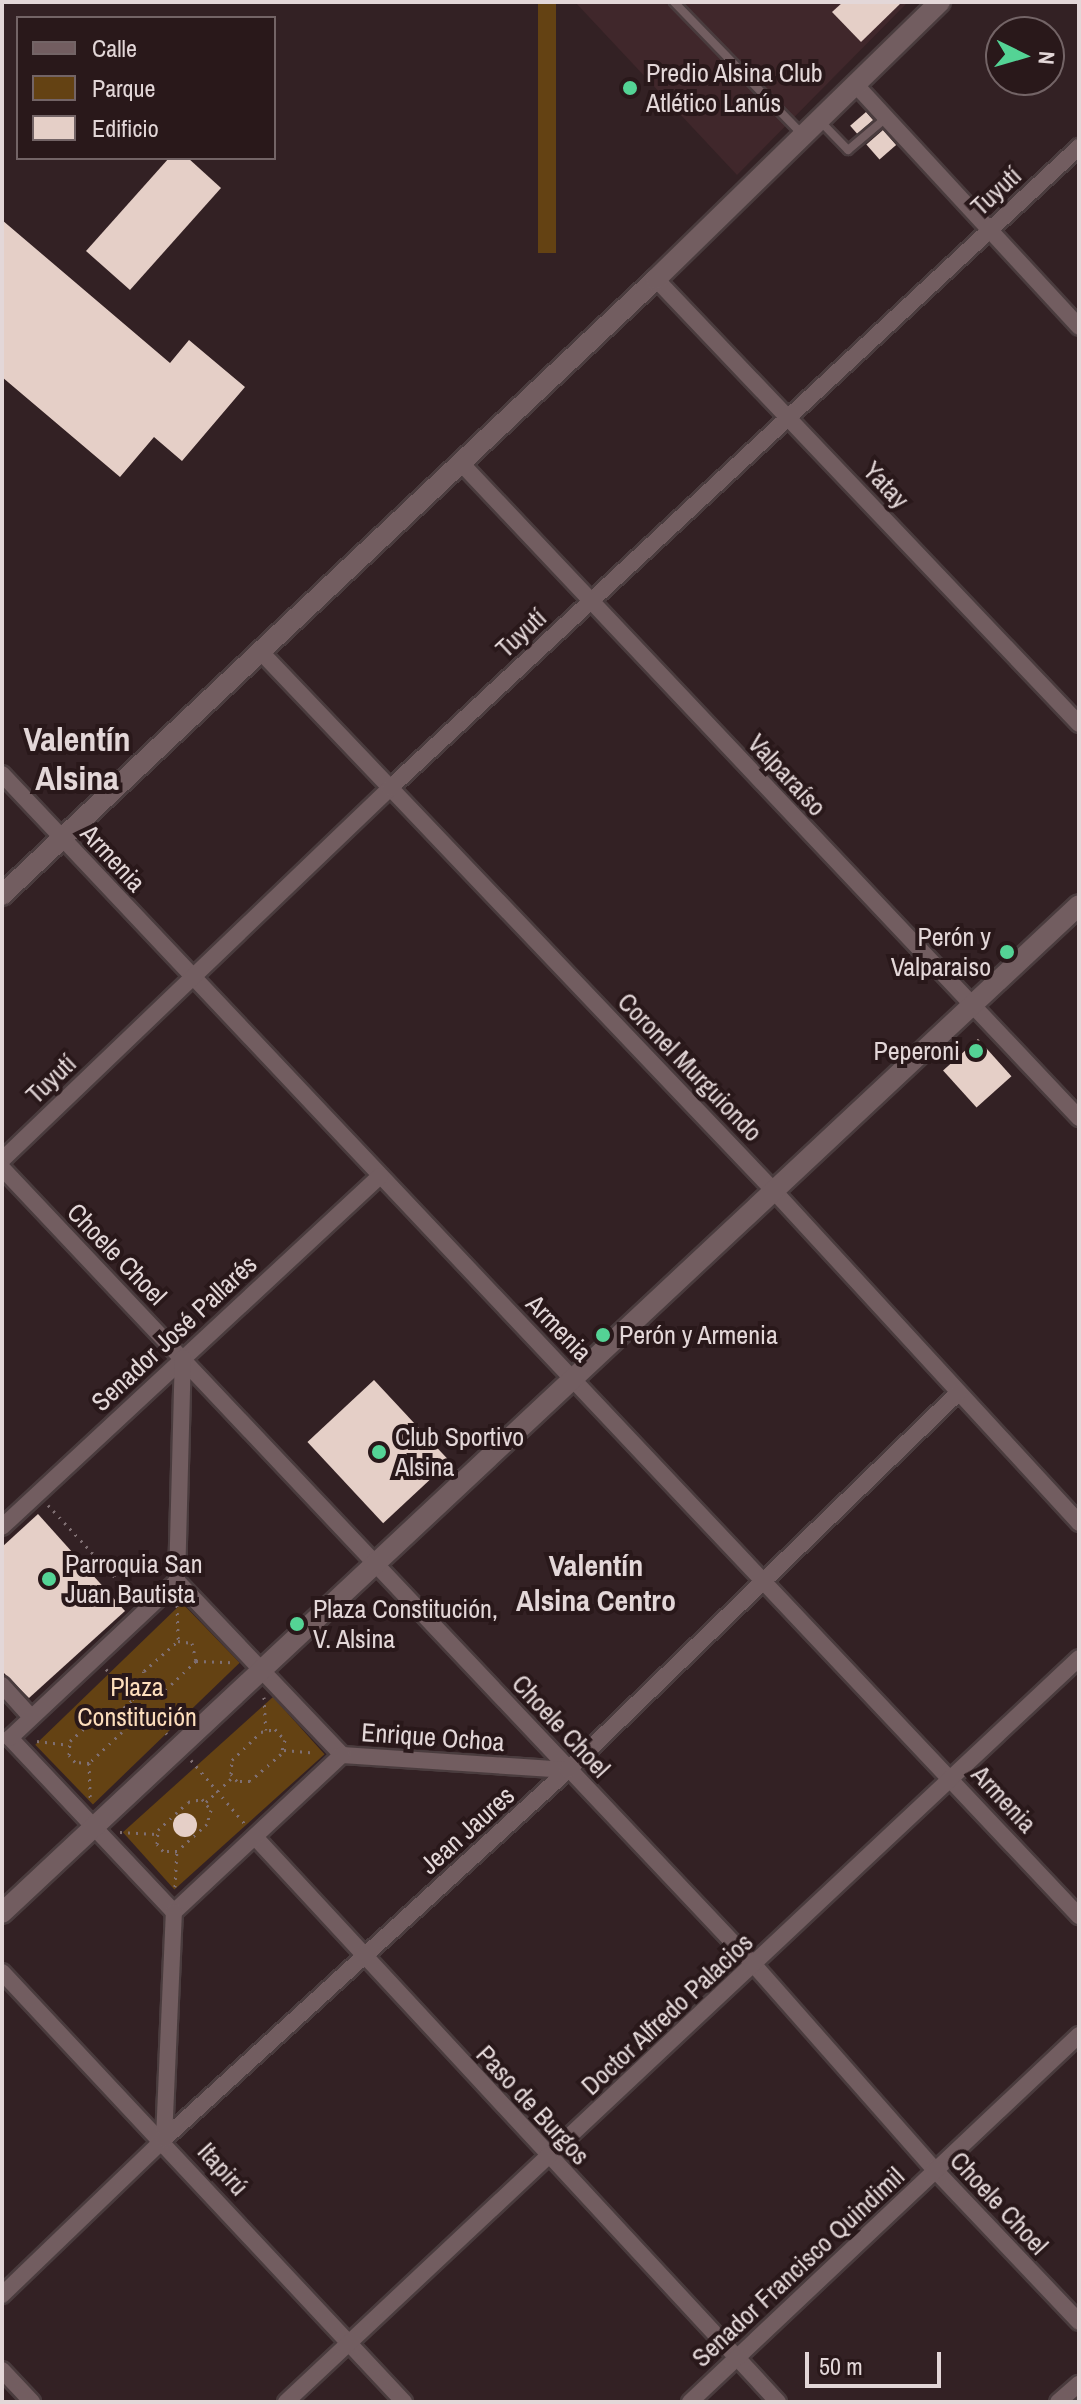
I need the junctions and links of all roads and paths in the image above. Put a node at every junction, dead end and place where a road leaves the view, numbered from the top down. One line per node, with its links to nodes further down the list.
1 (674, 2): 6 (lane)
2 (940, 2): 3 (street)
3 (855, 84): 4 (street); 5 (street)
4 (818, 118): 5 (lane); 6 (street)
5 (886, 118): 8 (street)
6 (802, 134): 9 (street)
7 (1079, 147): 8 (street, Tuyutí)
8 (989, 231): 10 (street); 11 (street, Tuyutí)
9 (656, 279): 11 (street, Yatay); 12 (street)
10 (1079, 327)
11 (787, 416): 13 (street, Tuyutí); 15 (street, Yatay)
12 (461, 463): 13 (street, Valparaíso); 14 (street)
13 (591, 600): 17 (street, Tuyutí); 22 (street, Valparaíso)
14 (260, 651): 17 (street, Coronel Murguiondo); 18 (street)
15 (1079, 724)
16 (2, 774): 18 (street, Armenia)
17 (390, 788): 21 (street, Tuyutí); 27 (street, Coronel Murguiondo)
18 (63, 838): 19 (street); 21 (street, Armenia)
19 (2, 895)
20 (1079, 905): 22 (street)
21 (192, 978): 24 (street, Tuyutí); 26 (street, Armenia)
22 (972, 1007): 23 (street, Valparaíso); 27 (street)
23 (1079, 1118)
24 (2, 1160)
25 (2, 1168): 28 (street, Choele Choel)
26 (380, 1176): 28 (street, Senador José Pallarés); 29 (street, Armenia)
27 (774, 1191): 29 (street); 30 (street, Coronel Murguiondo)
28 (183, 1358): 31 (street, Senador José Pallarés); 34 (street, Choele Choel); 35 (street)
29 (576, 1380): 34 (street); 36 (street, Armenia)
30 (958, 1393): 32 (street, Coronel Murguiondo); 36 (street, Jean Jaures)
31 (37, 1493): 33 (street, Senador José Pallarés); 37 (path)
32 (1079, 1523)
33 (2, 1527)
34 (377, 1563): 42 (street); 52 (street, Choele Choel)
35 (177, 1581): 37 (street); 38 (path); 42 (street)
36 (764, 1582): 52 (street, Jean Jaures); 54 (street, Armenia)
37 (142, 1607): 39 (street)
38 (178, 1641): 41 (path); 44 (path)
39 (93, 1655): 45 (path); 47 (street)
40 (1079, 1658): 54 (street, Doctor Alfredo Palacios)
41 (196, 1661): 42 (path); 44 (path)
42 (260, 1666): 49 (street); 51 (street)
43 (2, 1685): 47 (street)
44 (145, 1689): 45 (path)
45 (134, 1699): 46 (path); 49 (path)
46 (118, 1713): 46 (path)
47 (29, 1715): 48 (street)
48 (6, 1738): 57 (street)
49 (180, 1747): 55 (path); 57 (street)
50 (284, 1750): 51 (path); 53 (path); 53 (path)
51 (342, 1755): 52 (street, Enrique Ochoa); 58 (street)
52 (568, 1770): 63 (street, Jean Jaures); 64 (street, Choele Choel)
53 (233, 1777): 55 (path)
54 (951, 1777): 62 (street, Armenia); 64 (street, Doctor Alfredo Palacios)
55 (219, 1790): 56 (path); 58 (path)
56 (206, 1802): 59 (path); 59 (path)
57 (91, 1829): 60 (street); 61 (street)
58 (255, 1837): 60 (street); 63 (street, Paso de Burgos)
59 (177, 1851): 60 (path)
60 (174, 1912): 67 (street)
61 (2, 1913)
62 (1079, 1916)
63 (363, 1956): 67 (street, Jean Jaures); 68 (street, Paso de Burgos)
64 (755, 1966): 68 (street, Doctor Alfredo Palacios); 69 (street, Choele Choel)
65 (2, 1972): 67 (street, Itapirú)
66 (1079, 2035): 69 (street, Senador Francisco Quindimil)
67 (164, 2139): 70 (street, Jean Jaures); 72 (street, Itapirú)
68 (548, 2157): 72 (street, Doctor Alfredo Palacios); 73 (street, Paso de Burgos)
69 (935, 2170): 71 (street, Choele Choel); 73 (street, Senador Francisco Quindimil)
70 (2, 2295)
71 (1079, 2322)
72 (349, 2343): 77 (street, Doctor Alfredo Palacios); 78 (street, Itapirú)
73 (737, 2357): 79 (street, Senador Francisco Quindimil); 80 (street, Paso de Burgos)
74 (2, 2370): 76 (street)
75 (1079, 2384): 81 (street)
76 (32, 2402)
77 (286, 2402)
78 (404, 2402)
79 (690, 2402)
80 (778, 2402)
81 (1058, 2402)

